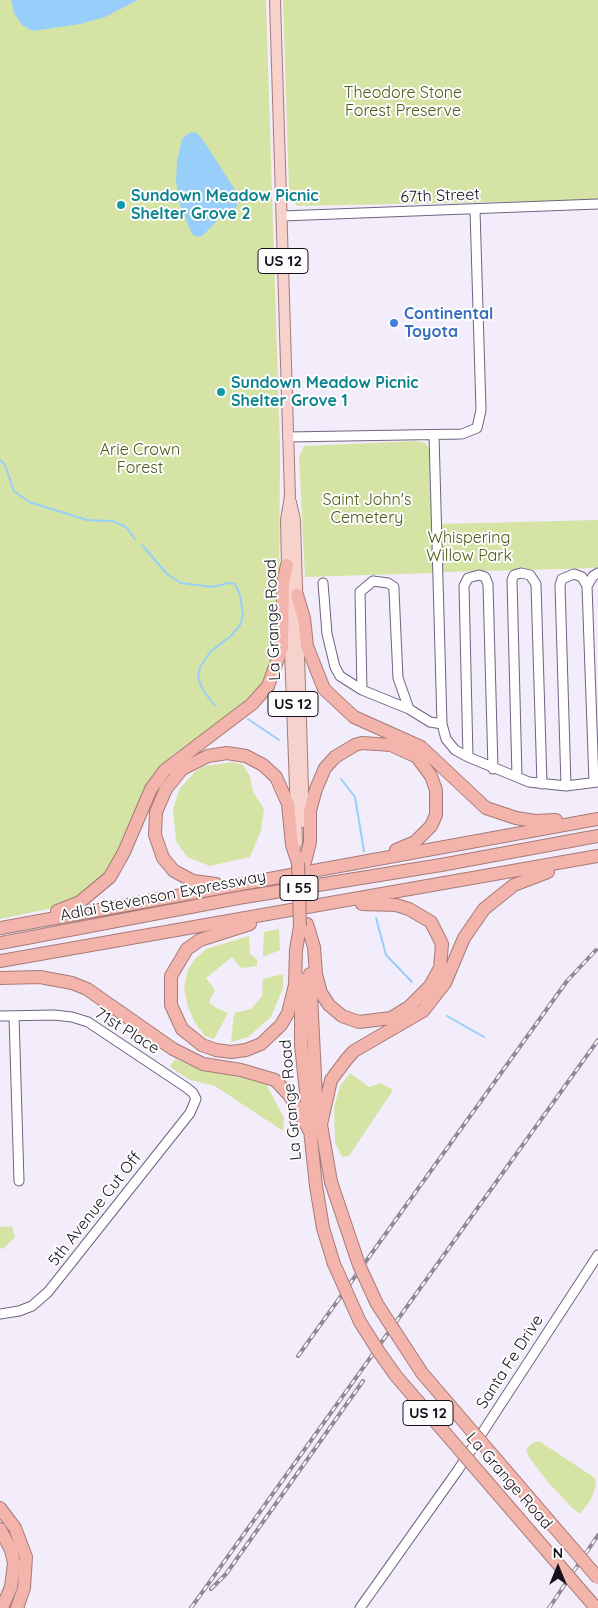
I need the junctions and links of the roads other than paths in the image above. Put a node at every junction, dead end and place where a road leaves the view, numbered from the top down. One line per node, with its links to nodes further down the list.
1 (275, 0): 4 (main road, US 12)
2 (598, 204): 3 (street, 67th Street)
3 (475, 210): 4 (street, 67th Street); 5 (street)
4 (282, 216): 6 (main road, US 12)
5 (434, 435): 6 (street); 15 (street)
6 (288, 437): 7 (main road, La Grange Road / US 12)
7 (290, 496): 8 (main road, La Grange Road / US 12); 12 (main road, La Grange Road / US 12)
8 (287, 565): 25 (main road, La Grange Road / US 12); 32 (highway)
9 (598, 573): 11 (street)
10 (324, 583): 13 (street)
11 (587, 586): 19 (street); 21 (street)
12 (297, 596): 22 (highway); 25 (main road, La Grange Road / US 12)
13 (362, 690): 14 (street); 14 (street)
14 (409, 709): 15 (street)
15 (442, 724): 16 (street)
16 (468, 757): 17 (street); 17 (street)
17 (493, 769): 18 (street)
18 (517, 777): 20 (street); 20 (street)
19 (596, 782): 21 (street)
20 (542, 784): 21 (street)
21 (566, 786)
22 (598, 813)
23 (598, 819): 28 (highway)
24 (598, 836): 33 (highway, Adlai Stevenson Expressway / I 55)
25 (301, 844): 27 (highway); 27 (highway); 28 (highway); 29 (highway)
26 (598, 858): 30 (highway, I 55); 40 (highway)
27 (302, 863): 34 (highway, La Grange Road / US 12)
28 (336, 867): 29 (highway)
29 (256, 881): 32 (highway)
30 (327, 904): 31 (highway, I 55); 34 (highway)
31 (282, 911): 34 (highway); 35 (highway, I 55)
32 (0, 927)
33 (0, 943)
34 (305, 949): 40 (highway, La Grange Road / US 12)
35 (0, 961)
36 (0, 978): 40 (highway)
37 (0, 1016): 38 (street, 71st Place)
38 (14, 1016): 39 (street, 71st Place); 41 (street)
39 (196, 1099): 43 (street, 5th Avenue Cut Off)
40 (315, 1130): 46 (highway, La Grange Road / US 12, bridge); 50 (highway, La Grange Road / US 12, bridge)
41 (19, 1181)
42 (598, 1255): 49 (street, Santa Fe Drive)
43 (0, 1314)
44 (0, 1508): 48 (highway)
45 (0, 1529): 47 (highway)
46 (598, 1578)
47 (2, 1608)
48 (17, 1608)
49 (360, 1608)
50 (596, 1608)

